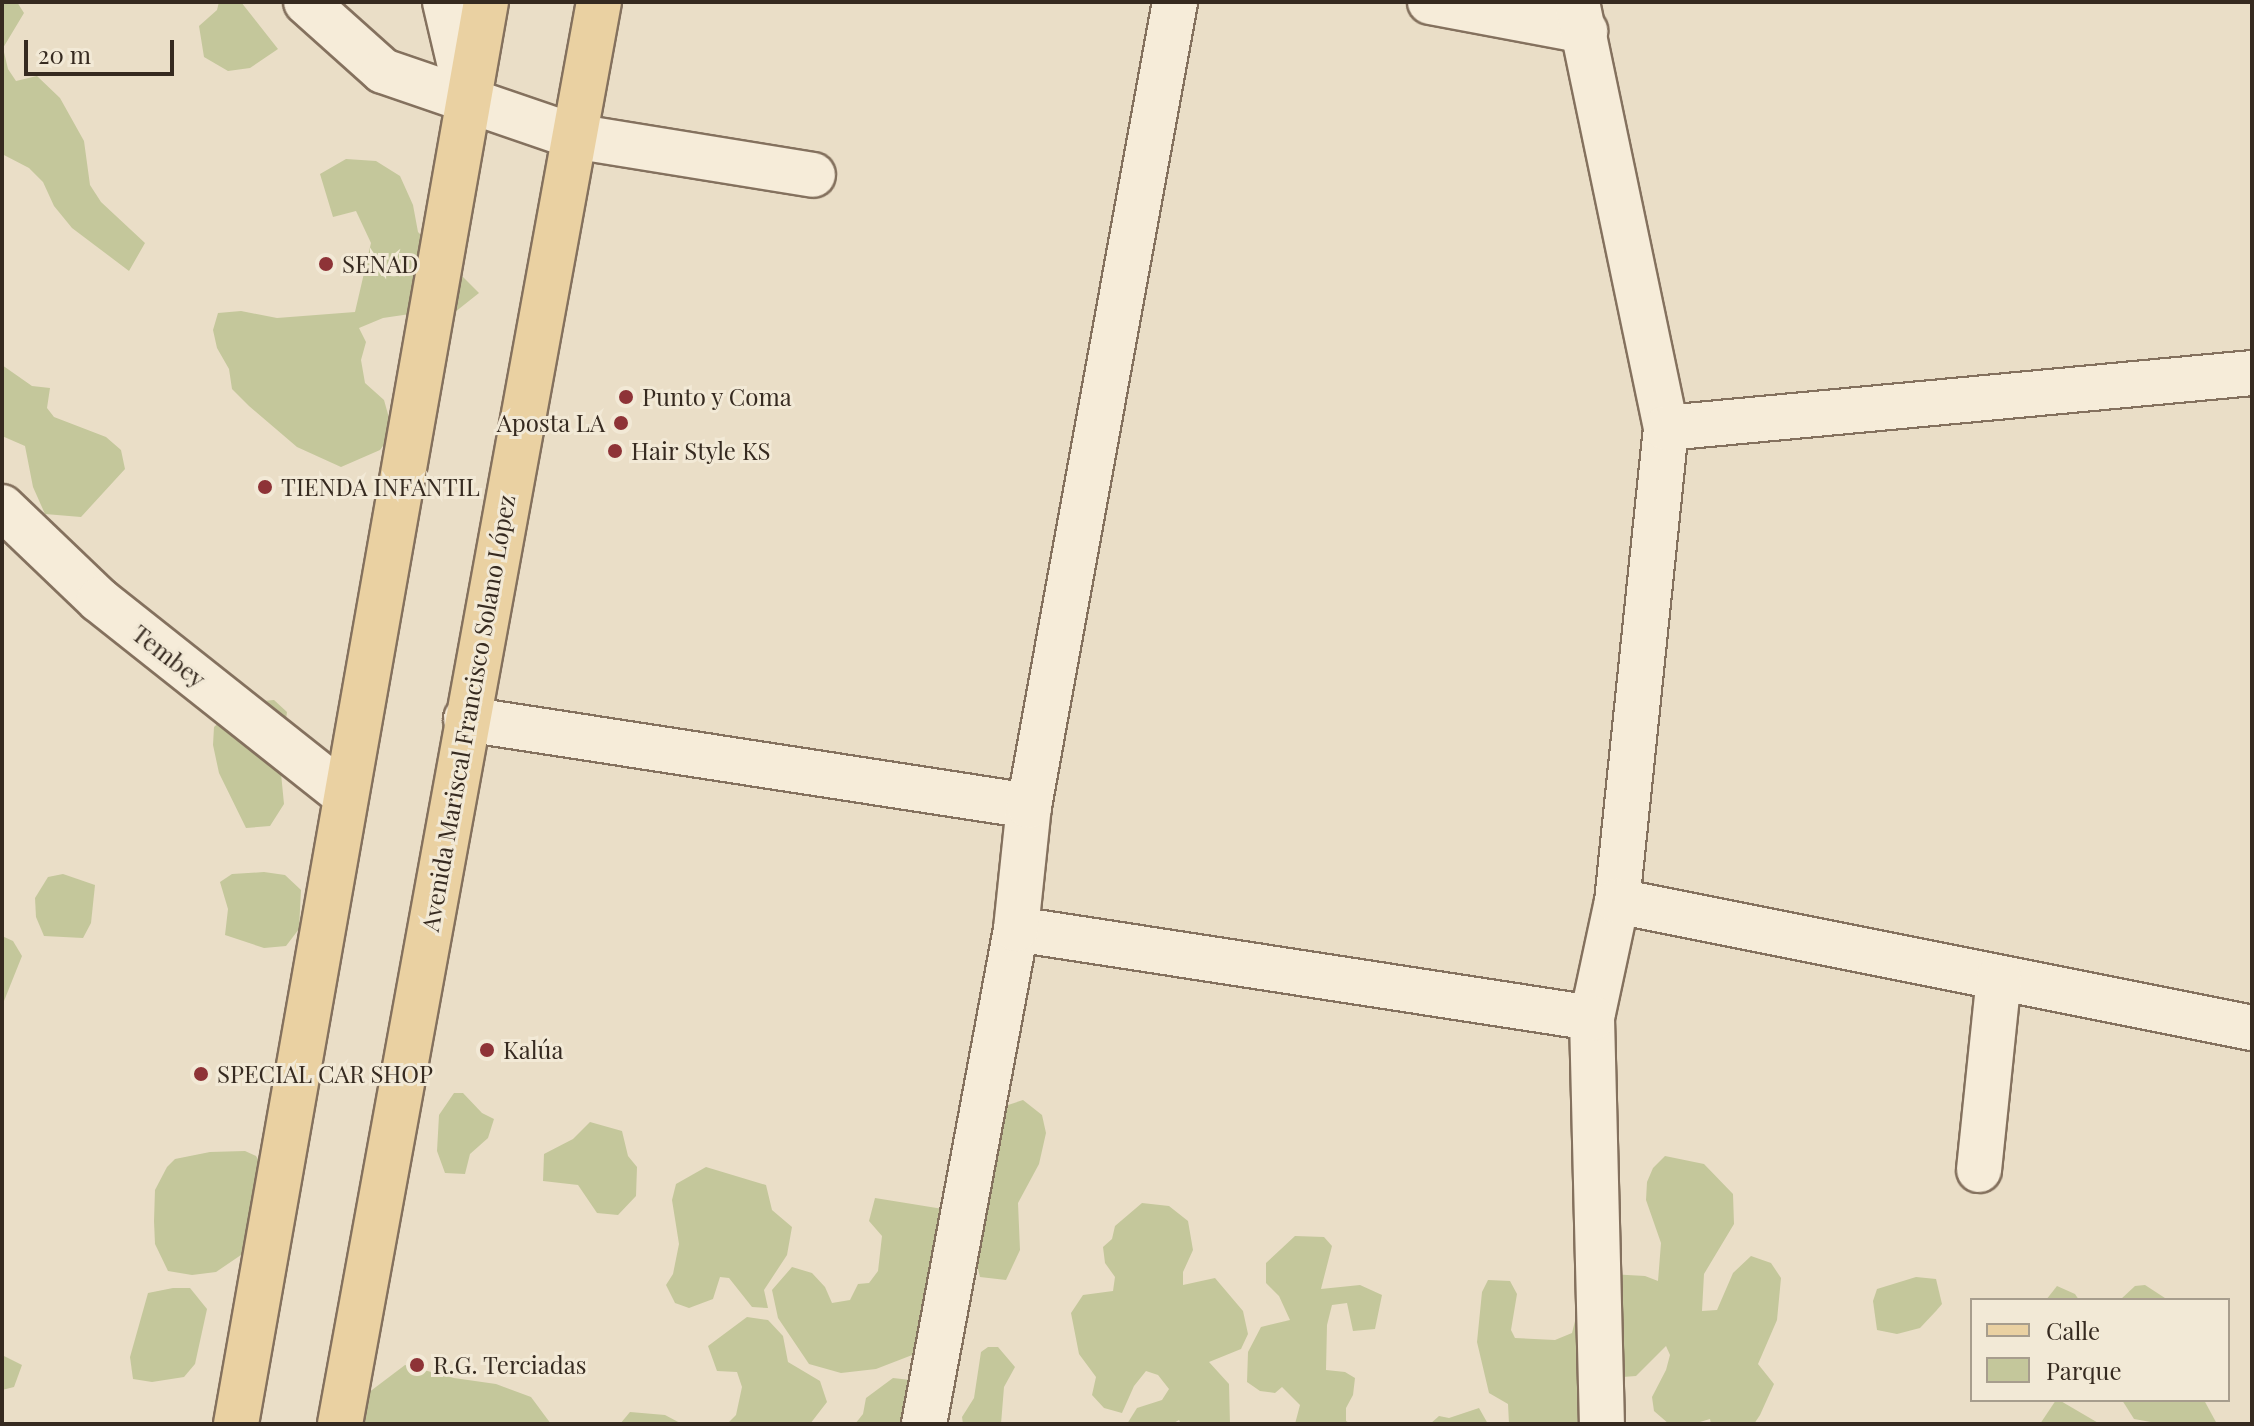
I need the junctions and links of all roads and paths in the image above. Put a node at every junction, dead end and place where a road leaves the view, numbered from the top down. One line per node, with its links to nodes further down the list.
1 (306, 2): 8 (street)
2 (445, 2): 8 (street)
3 (486, 2): 8 (main road)
4 (599, 2): 9 (main road, Avenida Mariscal Francisco Solano López)
5 (1175, 2): 16 (street)
6 (1430, 2): 7 (street)
7 (1581, 17): 12 (street)
8 (468, 100): 9 (street); 15 (main road)
9 (573, 136): 10 (street); 14 (main road, Avenida Mariscal Francisco Solano López)
10 (813, 175)
11 (2252, 373): 12 (street)
12 (1666, 428): 17 (street)
13 (2, 507): 15 (street, Tembey)
14 (466, 719): 16 (street); 24 (main road, Avenida Mariscal Francisco Solano López)
15 (345, 795): 23 (main road)
16 (1029, 806): 18 (street)
17 (1617, 901): 19 (street); 20 (street)
18 (1016, 929): 20 (street); 25 (street)
19 (1999, 978): 21 (street); 22 (street)
20 (1592, 1018): 26 (street)
21 (2252, 1028)
22 (1979, 1170)
23 (236, 1424)
24 (340, 1424)
25 (924, 1424)
26 (1602, 1424)

